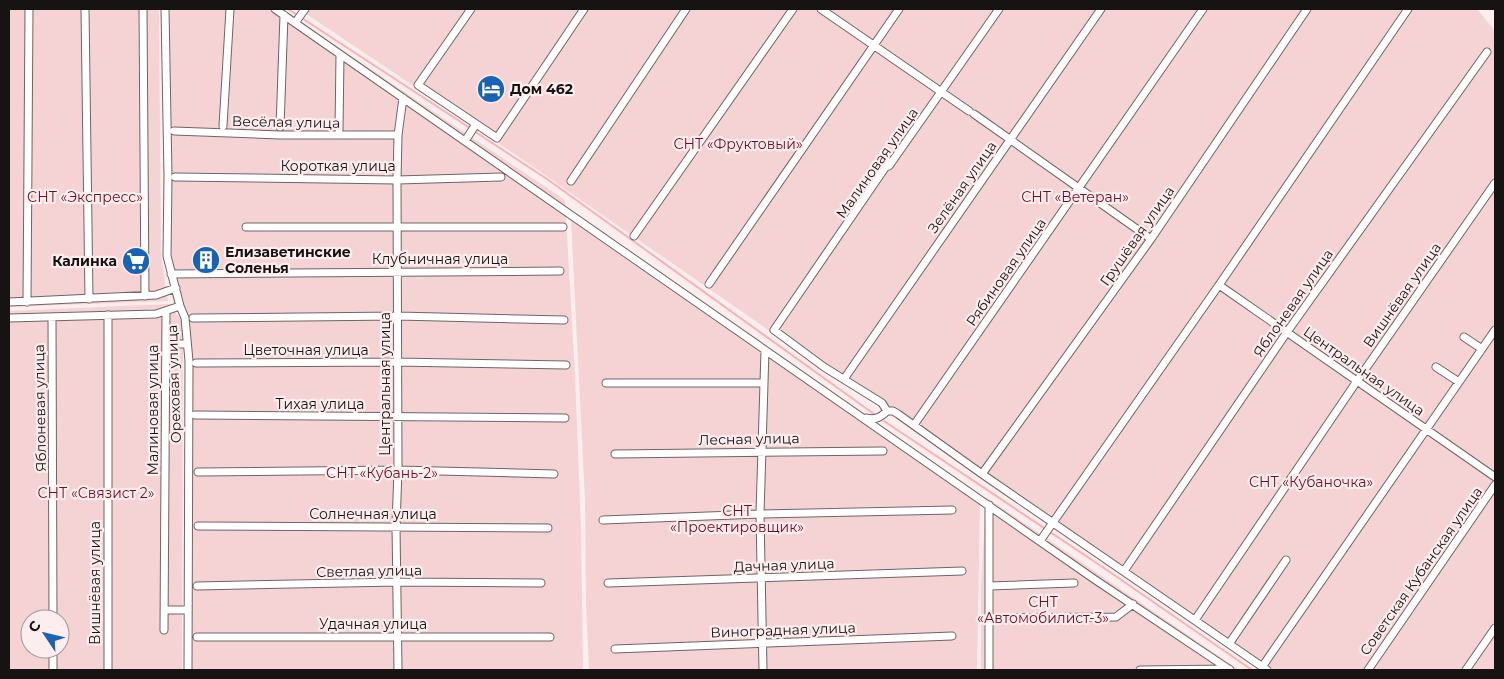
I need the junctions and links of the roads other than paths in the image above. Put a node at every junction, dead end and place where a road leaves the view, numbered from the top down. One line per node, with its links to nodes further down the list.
1 (29, 9): 55 (street)
2 (85, 9): 53 (street)
3 (143, 9): 52 (street)
4 (165, 9): 48 (street, Ореховая улица)
5 (230, 9): 25 (street)
6 (275, 9): 18 (street)
7 (471, 9): 27 (street)
8 (584, 9): 27 (street)
9 (686, 9): 38 (street)
10 (793, 9): 44 (street)
11 (821, 9): 20 (street)
12 (899, 9): 20 (street)
13 (997, 9): 23 (street)
14 (1101, 9): 32 (street, Зелёная улица)
15 (1203, 9): 40 (street, Рябиновая улица)
16 (1307, 9): 45 (street, Грушёвая улица)
17 (1408, 9): 50 (street)
18 (284, 15): 19 (street); 26 (street)
19 (300, 16): 22 (street)
20 (874, 45): 23 (street); 49 (street)
21 (1487, 52): 66 (street, Яблоневая улица)
22 (340, 54): 24 (street); 29 (street)
23 (939, 92): 28 (street); 32 (street); 64 (street, Малиновая улица)
24 (403, 98): 31 (street, Центральная улица); 33 (street)
25 (223, 126)
26 (280, 127)
27 (473, 128): 33 (street)
28 (913, 128)
29 (339, 130)
30 (174, 131): 31 (street, Весёлая улица)
31 (398, 135): 37 (street, Центральная улица)
32 (1010, 140): 40 (street); 76 (street, Зелёная улица)
33 (465, 141): 71 (street)
34 (889, 162): 64 (street)
35 (175, 177): 37 (street, Короткая улица)
36 (500, 177): 37 (street, Короткая улица)
37 (397, 180): 41 (street, Центральная улица)
38 (571, 181)
39 (1495, 183): 77 (street, Вишнёвая улица)
40 (1079, 189): 45 (street); 86 (street, Рябиновая улица)
41 (398, 226): 42 (street); 43 (street); 47 (street, Центральная улица)
42 (246, 227)
43 (563, 227)
44 (634, 236)
45 (1151, 239): 94 (street, Грушёвая улица)
46 (560, 271): 47 (street, Клубничная улица)
47 (397, 272): 48 (street, Клубничная улица); 59 (street, Центральная улица)
48 (171, 274): 51 (street, Ореховая улица)
49 (708, 284)
50 (1219, 285): 66 (street, Центральная улица); 101 (street)
51 (176, 288): 52 (street); 56 (street, Ореховая улица)
52 (146, 296): 53 (street)
53 (89, 298): 55 (street)
54 (9, 302): 55 (street)
55 (27, 302)
56 (180, 306): 57 (street); 69 (street, Ореховая улица)
57 (166, 311): 58 (street); 68 (street, Малиновая улица)
58 (108, 315): 60 (street); 132 (street, Вишнёвая улица)
59 (398, 316): 62 (street); 63 (street); 72 (street, Центральная улица)
60 (52, 317): 61 (street); 117 (street, Яблоневая улица)
61 (9, 318)
62 (193, 318)
63 (564, 320)
64 (774, 330): 76 (street)
65 (1495, 330): 70 (street)
66 (1287, 332): 77 (street, Центральная улица); 107 (street, Яблоневая улица)
67 (1464, 337): 70 (street)
68 (166, 344): 69 (street); 118 (street, Малиновая улица)
69 (187, 344): 119 (street, Ореховая улица)
70 (1482, 349): 78 (street)
71 (765, 350): 80 (street); 85 (street)
72 (396, 362): 73 (street, Цветочная улица); 74 (street, Цветочная улица); 83 (street, Центральная улица)
73 (196, 363)
74 (566, 365)
75 (1436, 367): 78 (street)
76 (844, 379): 81 (street)
77 (1357, 380): 87 (street, Центральная улица); 121 (street, Вишнёвая улица)
78 (1459, 382): 87 (street)
79 (606, 383): 80 (street)
80 (764, 383): 88 (street)
81 (887, 411): 85 (street); 86 (street)
82 (195, 415): 83 (street, Тихая улица)
83 (398, 417): 84 (street, Тихая улица); 91 (street, Центральная улица)
84 (565, 418)
85 (863, 418): 97 (street)
86 (914, 425): 94 (street)
87 (1427, 429): 95 (street, Центральная улица); 131 (street)
88 (763, 451): 89 (street, Лесная улица); 90 (street, Лесная улица); 99 (street)
89 (883, 451)
90 (615, 454)
91 (398, 470): 92 (street); 93 (street); 103 (street, Центральная улица)
92 (198, 472)
93 (554, 474)
94 (982, 474): 101 (street)
95 (1495, 477)
96 (1495, 485): 139 (street, Советская Кубанская улица)
97 (989, 506): 105 (street); 115 (street)
98 (952, 510): 99 (street)
99 (760, 514): 100 (street); 109 (street)
100 (603, 520)
101 (1054, 522): 105 (street); 107 (street)
102 (198, 526): 103 (street, Солнечная улица)
103 (396, 526): 104 (street, Солнечная улица); 110 (street, Центральная улица)
104 (548, 528)
105 (1040, 541): 116 (street)
106 (1286, 560): 129 (street)
107 (1124, 571): 121 (street)
108 (962, 572): 109 (street, Дачная улица)
109 (761, 579): 112 (street, Дачная улица); 128 (street)
110 (397, 582): 111 (street, Светлая улица); 114 (street, Светлая улица); 124 (street, Центральная улица)
111 (541, 583)
112 (608, 583)
113 (1074, 583): 115 (street)
114 (197, 586)
115 (990, 586): 120 (street)
116 (1134, 604): 120 (street); 138 (street)
117 (53, 609)
118 (164, 610): 119 (street); 123 (street, Малиновая улица)
119 (188, 610): 133 (street, Ореховая улица)
120 (990, 618): 136 (street)
121 (1194, 620): 129 (street)
122 (1495, 628): 140 (street)
123 (164, 630)
124 (398, 636): 126 (street, Удачная улица); 127 (street, Удачная улица); 134 (street, Центральная улица)
125 (952, 636): 128 (street, Виноградная улица)
126 (197, 637)
127 (550, 637)
128 (763, 643): 130 (street, Виноградная улица); 135 (street)
129 (1229, 644): 131 (street)
130 (615, 649)
131 (1264, 668)
132 (108, 670)
133 (188, 670)
134 (398, 670)
135 (763, 670)
136 (989, 670)
137 (1140, 670): 138 (street)
138 (1229, 670)
139 (1368, 670)
140 (1466, 670)

